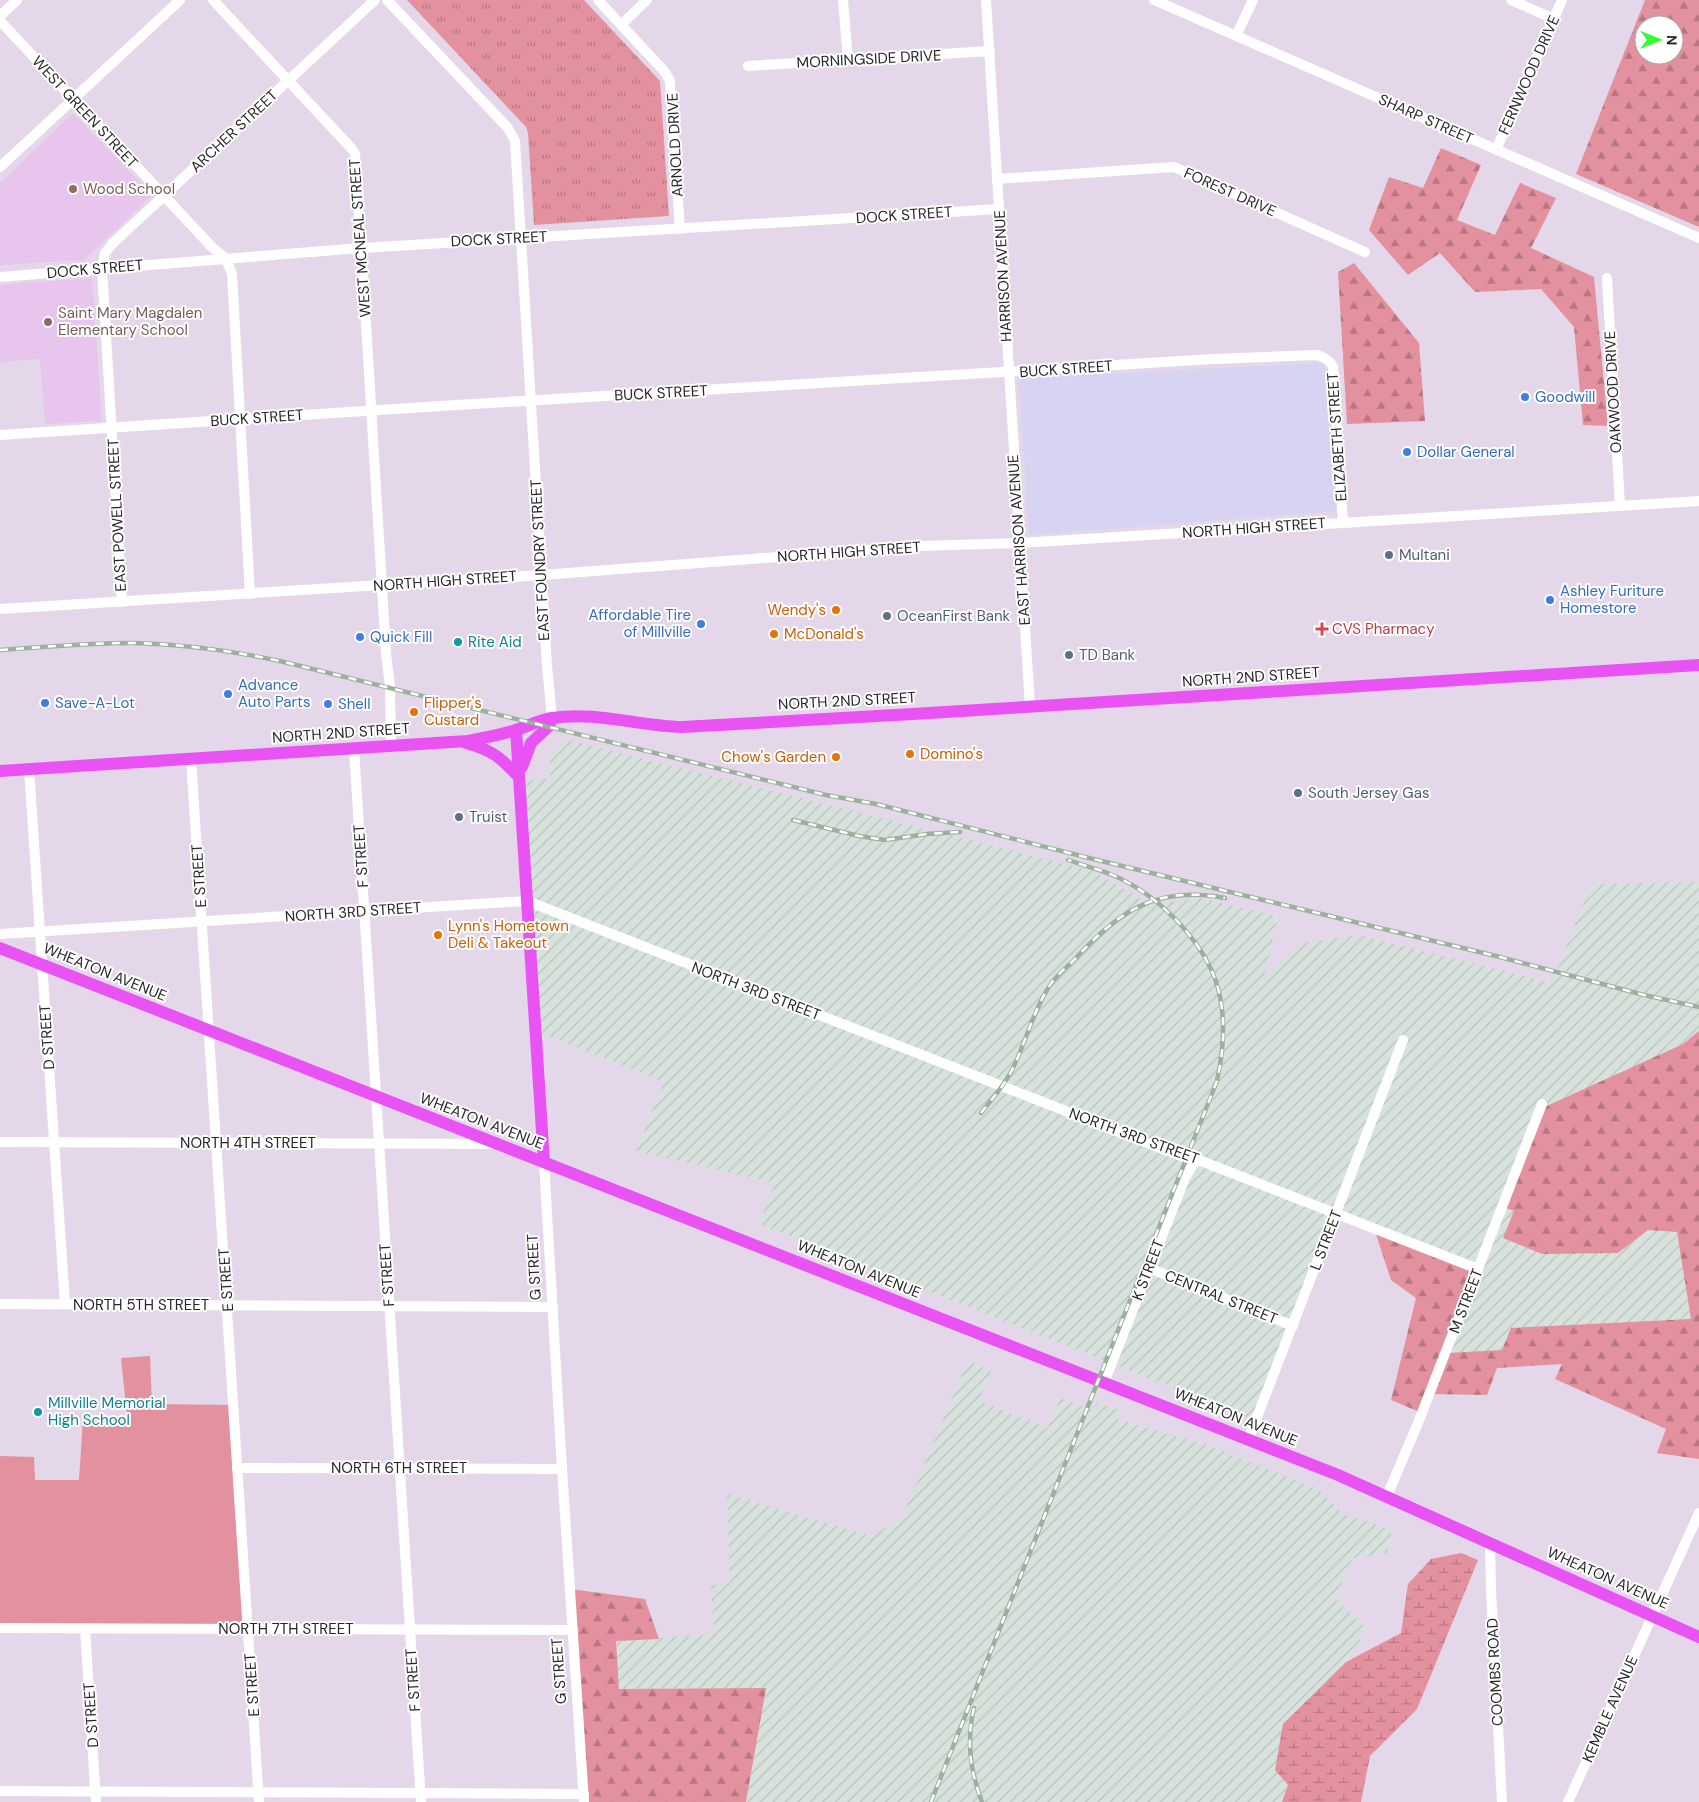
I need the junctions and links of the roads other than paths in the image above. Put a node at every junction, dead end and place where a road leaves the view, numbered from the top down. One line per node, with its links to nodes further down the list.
1 (17, 0): 14 (street)
2 (180, 0): 23 (street)
3 (213, 0): 22 (street, WEST MCNEAL STREET)
4 (375, 0): 22 (street, ARCHER STREET)
5 (387, 0): 30 (street, EAST FOUNDRY STREET)
6 (598, 0): 17 (street, ARNOLD DRIVE)
7 (647, 0): 17 (street)
8 (843, 0): 20 (street)
9 (986, 0): 19 (street, HARRISON AVENUE)
10 (1154, 0): 18 (street, SHARP STREET)
11 (1253, 0): 18 (street)
12 (1512, 0): 15 (street)
13 (1562, 0): 15 (street, FERNWOOD DRIVE)
14 (0, 16)
15 (1554, 19): 24 (street, FERNWOOD DRIVE)
16 (0, 20): 23 (street, WEST GREEN STREET)
17 (621, 25): 29 (street, ARNOLD DRIVE)
18 (1236, 36): 24 (street, SHARP STREET)
19 (990, 51): 20 (street, MORNINGSIDE DRIVE); 26 (street, HARRISON AVENUE)
20 (848, 60): 21 (street, MORNINGSIDE DRIVE)
21 (748, 66)
22 (288, 81): 27 (street, ARCHER STREET); 32 (street, WEST MCNEAL STREET)
23 (73, 99): 25 (street); 27 (street, WEST GREEN STREET)
24 (1496, 150): 31 (street, SHARP STREET)
25 (1, 165)
26 (997, 179): 28 (street, HARRISON AVENUE); 33 (street, FOREST DRIVE)
27 (164, 196): 34 (street, WEST GREEN STREET); 35 (street, ARCHER STREET)
28 (999, 209): 29 (street, DOCK STREET); 39 (street, HARRISON AVENUE)
29 (680, 229): 30 (street, DOCK STREET)
30 (520, 238): 32 (street, DOCK STREET); 40 (street, EAST FOUNDRY STREET)
31 (1699, 238)
32 (361, 248): 34 (street, DOCK STREET); 41 (street, WEST MCNEAL STREET)
33 (1365, 252)
34 (226, 259): 35 (street, DOCK STREET); 42 (street)
35 (102, 269): 36 (street, DOCK STREET); 43 (street, EAST POWELL STREET)
36 (0, 277)
37 (1607, 278): 46 (street, OAKWOOD DRIVE)
38 (1323, 356): 39 (street, BUCK STREET); 47 (street, ELIZABETH STREET)
39 (1008, 373): 40 (street, BUCK STREET); 48 (street, EAST HARRISON AVENUE)
40 (531, 401): 41 (street, BUCK STREET); 49 (street, EAST FOUNDRY STREET)
41 (371, 411): 42 (street, BUCK STREET); 50 (street, WEST MCNEAL STREET)
42 (240, 419): 43 (street, BUCK STREET); 51 (street)
43 (112, 427): 44 (street, BUCK STREET); 52 (street, EAST POWELL STREET)
44 (0, 435)
45 (1699, 501): 46 (street, NORTH HIGH STREET)
46 (1620, 506): 47 (street, NORTH HIGH STREET)
47 (1343, 522): 48 (street, NORTH HIGH STREET)
48 (1020, 543): 49 (street, NORTH HIGH STREET); 55 (street, EAST HARRISON AVENUE)
49 (542, 575): 50 (street, NORTH HIGH STREET); 56 (street, EAST FOUNDRY STREET)
50 (381, 586): 51 (street, NORTH HIGH STREET); 59 (street, WEST MCNEAL STREET)
51 (250, 594): 52 (street, NORTH HIGH STREET)
52 (122, 602): 53 (street, NORTH HIGH STREET)
53 (0, 609)
54 (1699, 666): 55 (main road, NORTH 2ND STREET)
55 (1030, 707): 56 (main road, NORTH 2ND STREET)
56 (552, 718): 57 (main road, NORTH 2ND STREET); 64 (main road)
57 (516, 730): 58 (main road, NORTH 2ND STREET); 64 (main road, G STREET)
58 (462, 742): 59 (main road, NORTH 2ND STREET); 64 (main road)
59 (392, 746): 60 (main road, NORTH 2ND STREET)
60 (354, 749): 61 (main road, NORTH 2ND STREET); 66 (street, F STREET)
61 (191, 759): 62 (main road, NORTH 2ND STREET); 67 (street, E STREET)
62 (29, 770): 63 (main road, NORTH 2ND STREET); 68 (street, D STREET)
63 (0, 771)
64 (519, 777): 65 (main road, G STREET)
65 (527, 902): 66 (street, NORTH 3RD STREET); 81 (street, NORTH 3RD STREET); 82 (main road, G STREET)
66 (365, 911): 67 (street, NORTH 3RD STREET); 74 (street, F STREET)
67 (202, 921): 68 (street, NORTH 3RD STREET); 72 (street, E STREET)
68 (40, 932): 69 (street, NORTH 3RD STREET); 71 (street, D STREET)
69 (0, 934)
70 (0, 948): 71 (main road, WHEATON AVENUE)
71 (42, 964): 72 (main road, WHEATON AVENUE); 77 (street, D STREET)
72 (210, 1031): 74 (main road, WHEATON AVENUE); 78 (street, E STREET)
73 (1403, 1040): 83 (street, L STREET)
74 (376, 1096): 79 (street, F STREET); 80 (main road, WHEATON AVENUE)
75 (1542, 1104): 85 (street, M STREET)
76 (0, 1142): 77 (street, NORTH 4TH STREET)
77 (53, 1142): 78 (street, NORTH 4TH STREET); 87 (street, D STREET)
78 (217, 1142): 79 (street, NORTH 4TH STREET); 88 (street, E STREET)
79 (379, 1144): 80 (street, NORTH 4TH STREET); 89 (street, F STREET)
80 (496, 1144): 82 (main road, WHEATON AVENUE)
81 (1196, 1159): 83 (street, NORTH 3RD STREET); 84 (street, K STREET)
82 (544, 1162): 90 (street, G STREET); 92 (main road, WHEATON AVENUE)
83 (1337, 1213): 85 (street, NORTH 3RD STREET); 91 (street, L STREET)
84 (1149, 1268): 91 (street, CENTRAL STREET); 92 (street, K STREET)
85 (1478, 1269): 97 (street, M STREET)
86 (0, 1304): 87 (street, NORTH 5TH STREET)
87 (65, 1304): 88 (street, NORTH 5TH STREET)
88 (228, 1306): 89 (street, NORTH 5TH STREET); 94 (street, E STREET)
89 (390, 1306): 90 (street, NORTH 5TH STREET); 95 (street, F STREET)
90 (553, 1307): 96 (street, G STREET)
91 (1292, 1326): 93 (street, L STREET)
92 (1104, 1383): 93 (main road, WHEATON AVENUE)
93 (1248, 1440): 97 (main road, WHEATON AVENUE)
94 (237, 1468): 95 (street, NORTH 6TH STREET); 103 (street, E STREET)
95 (400, 1468): 96 (street, NORTH 6TH STREET); 104 (street, F STREET)
96 (562, 1469): 105 (street, G STREET)
97 (1387, 1496): 99 (main road, WHEATON AVENUE)
98 (1699, 1513): 100 (street, KEMBLE AVENUE)
99 (1490, 1542): 100 (main road, WHEATON AVENUE); 113 (street, COOMBS ROAD)
100 (1652, 1616): 106 (main road, WHEATON AVENUE); 114 (street, KEMBLE AVENUE)
101 (0, 1628): 102 (street, NORTH 7TH STREET)
102 (85, 1629): 103 (street, NORTH 7TH STREET); 108 (street, D STREET)
103 (248, 1629): 104 (street, NORTH 7TH STREET); 109 (street, E STREET)
104 (410, 1630): 105 (street, NORTH 7TH STREET); 110 (street, F STREET)
105 (573, 1630): 111 (street, G STREET)
106 (1699, 1637)
107 (0, 1790): 108 (street)
108 (96, 1790): 109 (street); 112 (street, D STREET)
109 (259, 1797): 110 (street)
110 (421, 1797): 111 (street)
111 (584, 1798)
112 (96, 1802)
113 (1502, 1802)
114 (1568, 1802)

